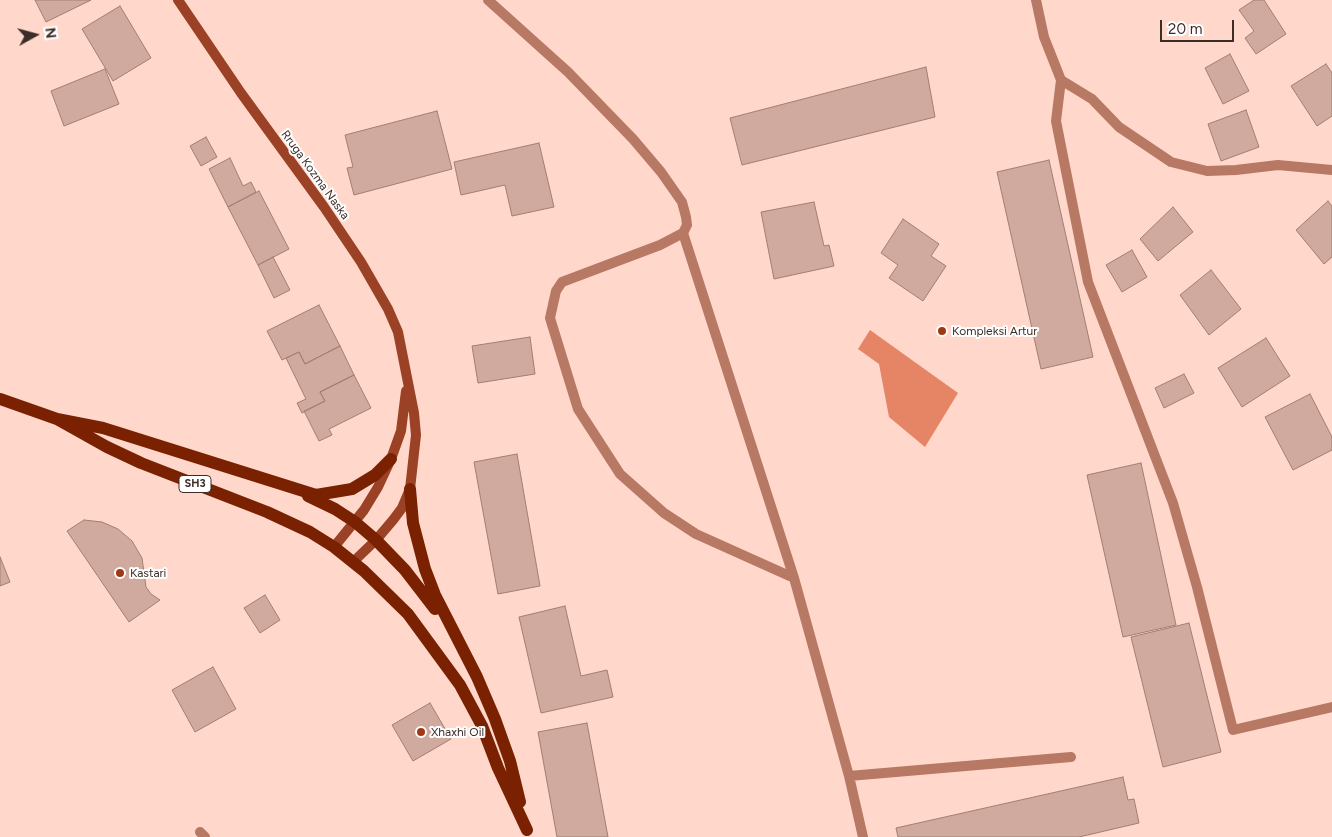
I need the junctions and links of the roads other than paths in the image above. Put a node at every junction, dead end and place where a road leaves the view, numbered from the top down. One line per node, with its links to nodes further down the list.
1 (178, 0): 7 (main road, Rruga Kozma Naska)
2 (488, 0): 6 (street)
3 (1036, 0): 4 (street)
4 (1060, 80): 5 (street); 19 (street)
5 (1332, 170)
6 (683, 233): 17 (street); 17 (street)
7 (407, 377): 10 (main road, Rruga Kozma Naska); 12 (main road, Rruga Kozma Naska)
8 (0, 399): 9 (main road, SH3)
9 (57, 419): 11 (main road, SH3); 15 (main road, SH3)
10 (391, 459): 11 (main road); 13 (main road, Rruga Kozma Naska)
11 (292, 488): 13 (main road, SH3)
12 (410, 489): 14 (main road, Rruga Kozma Naska); 18 (main road)
13 (355, 522): 14 (main road, SH3); 15 (main road, Rruga Kozma Naska)
14 (376, 540): 16 (main road, Rruga Kozma Naska); 18 (main road, SH3)
15 (334, 547): 16 (main road, SH3)
16 (353, 562): 22 (main road, SH3)
17 (794, 578): 21 (street)
18 (458, 642): 22 (main road, SH3)
19 (1332, 707)
20 (1071, 756): 21 (street)
21 (849, 776): 23 (street)
22 (528, 833)
23 (863, 837)

